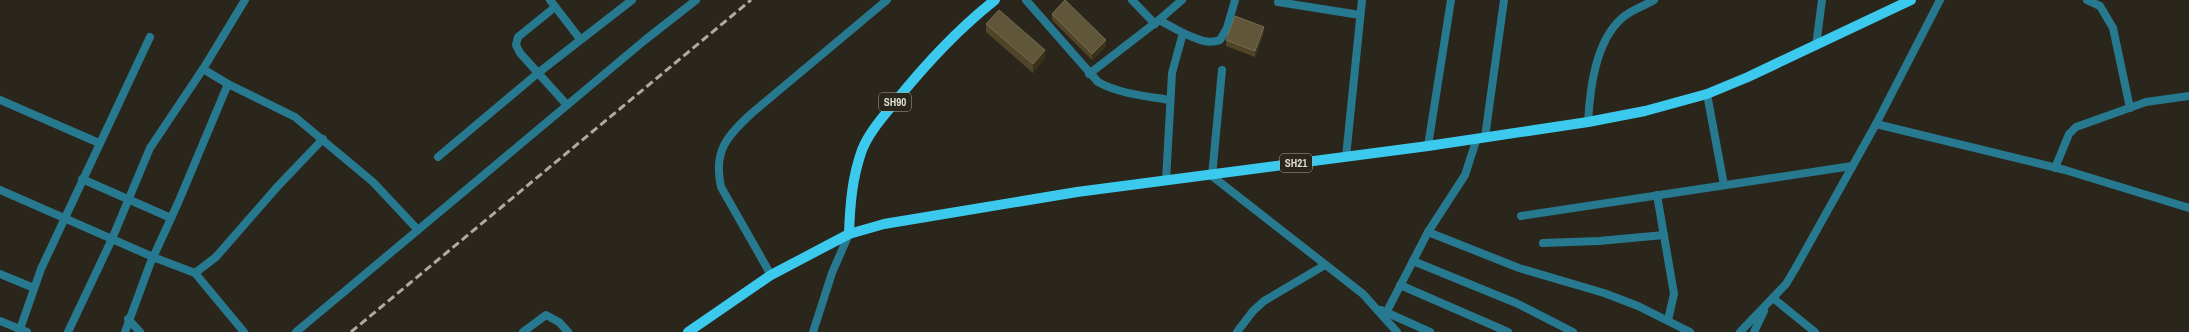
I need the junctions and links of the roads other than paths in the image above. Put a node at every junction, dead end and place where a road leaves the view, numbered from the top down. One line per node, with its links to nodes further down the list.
1 (245, 0): 26 (street)
2 (632, 0): 24 (street)
3 (696, 0): 35 (street)
4 (887, 0): 69 (street)
5 (995, 0): 60 (main road, SH90)
6 (1026, 0): 29 (street)
7 (1132, 0): 21 (street)
8 (1182, 0): 21 (street)
9 (1235, 0): 22 (street)
10 (1362, 0): 20 (street)
11 (1450, 0): 42 (street)
12 (1504, 0): 39 (street)
13 (1654, 0): 37 (street)
14 (1822, 0): 25 (street)
15 (1911, 0): 25 (main road, SH21)
16 (1940, 0): 38 (street)
17 (2087, 0): 36 (street)
18 (1278, 2): 20 (street)
19 (553, 3): 24 (street); 28 (street)
20 (1360, 14): 43 (street)
21 (1157, 22): 22 (street); 29 (street)
22 (1183, 33): 34 (street)
23 (150, 37): 41 (street)
24 (580, 40): 28 (street)
25 (1816, 46): 31 (main road, SH21)
26 (203, 69): 30 (street); 53 (street)
27 (1222, 70): 47 (street)
28 (538, 73): 35 (street); 44 (street)
29 (1089, 74): 34 (street)
30 (228, 84): 40 (street); 57 (street)
31 (1707, 94): 37 (main road, SH21); 50 (street)
32 (2189, 96): 36 (street)
33 (0, 100): 41 (street)
34 (1170, 100): 49 (street)
35 (567, 105): 58 (street)
36 (2130, 108): 46 (street)
37 (1588, 122): 39 (main road, SH21)
38 (1876, 124): 45 (street); 46 (street)
39 (1481, 138): 42 (main road, SH21); 59 (street)
40 (323, 139): 58 (street); 67 (street)
41 (99, 143): 48 (street)
42 (1428, 146): 43 (main road, SH21)
43 (1346, 157): 47 (main road, SH21)
44 (438, 158)
45 (1852, 166): 50 (street); 72 (street)
46 (2055, 168): 54 (street)
47 (1212, 176): 49 (main road, SH21); 66 (street)
48 (82, 179): 53 (street); 56 (street)
49 (1166, 181): 60 (main road, SH21)
50 (1724, 185): 52 (street)
51 (0, 190): 56 (street)
52 (1657, 195): 55 (street); 61 (street)
53 (129, 200): 57 (street); 62 (street)
54 (2189, 208)
55 (1521, 216)
56 (64, 218): 62 (street); 71 (street)
57 (171, 218): 64 (street)
58 (418, 230): 83 (street)
59 (1428, 232): 65 (street); 76 (street)
60 (849, 234): 69 (main road, SH21); 87 (street)
61 (1664, 235): 63 (street); 76 (street)
62 (112, 239): 64 (street); 79 (street)
63 (1543, 243)
64 (153, 257): 67 (street); 75 (street)
65 (1413, 261): 70 (street); 92 (street)
66 (1325, 265): 73 (street); 88 (street)
67 (195, 273): 82 (street)
68 (0, 274): 71 (street)
69 (771, 275): 86 (main road, SH21)
70 (1400, 285): 74 (street); 91 (street)
71 (34, 288): 78 (street)
72 (1770, 300): 94 (street); 95 (street); 96 (street)
73 (1375, 308): 74 (street); 89 (street)
74 (1386, 312): 90 (street)
75 (128, 319): 80 (street); 81 (street)
76 (1668, 320): 93 (street)
77 (0, 321): 78 (street)
78 (22, 331)
79 (68, 332)
80 (125, 332)
81 (140, 332)
82 (244, 332)
83 (296, 332)
84 (523, 332): 85 (street)
85 (568, 332)
86 (688, 332)
87 (813, 332)
88 (1237, 332)
89 (1397, 332)
90 (1430, 332)
91 (1508, 332)
92 (1573, 332)
93 (1690, 332)
94 (1740, 332)
95 (1754, 332)
96 (1815, 332)

